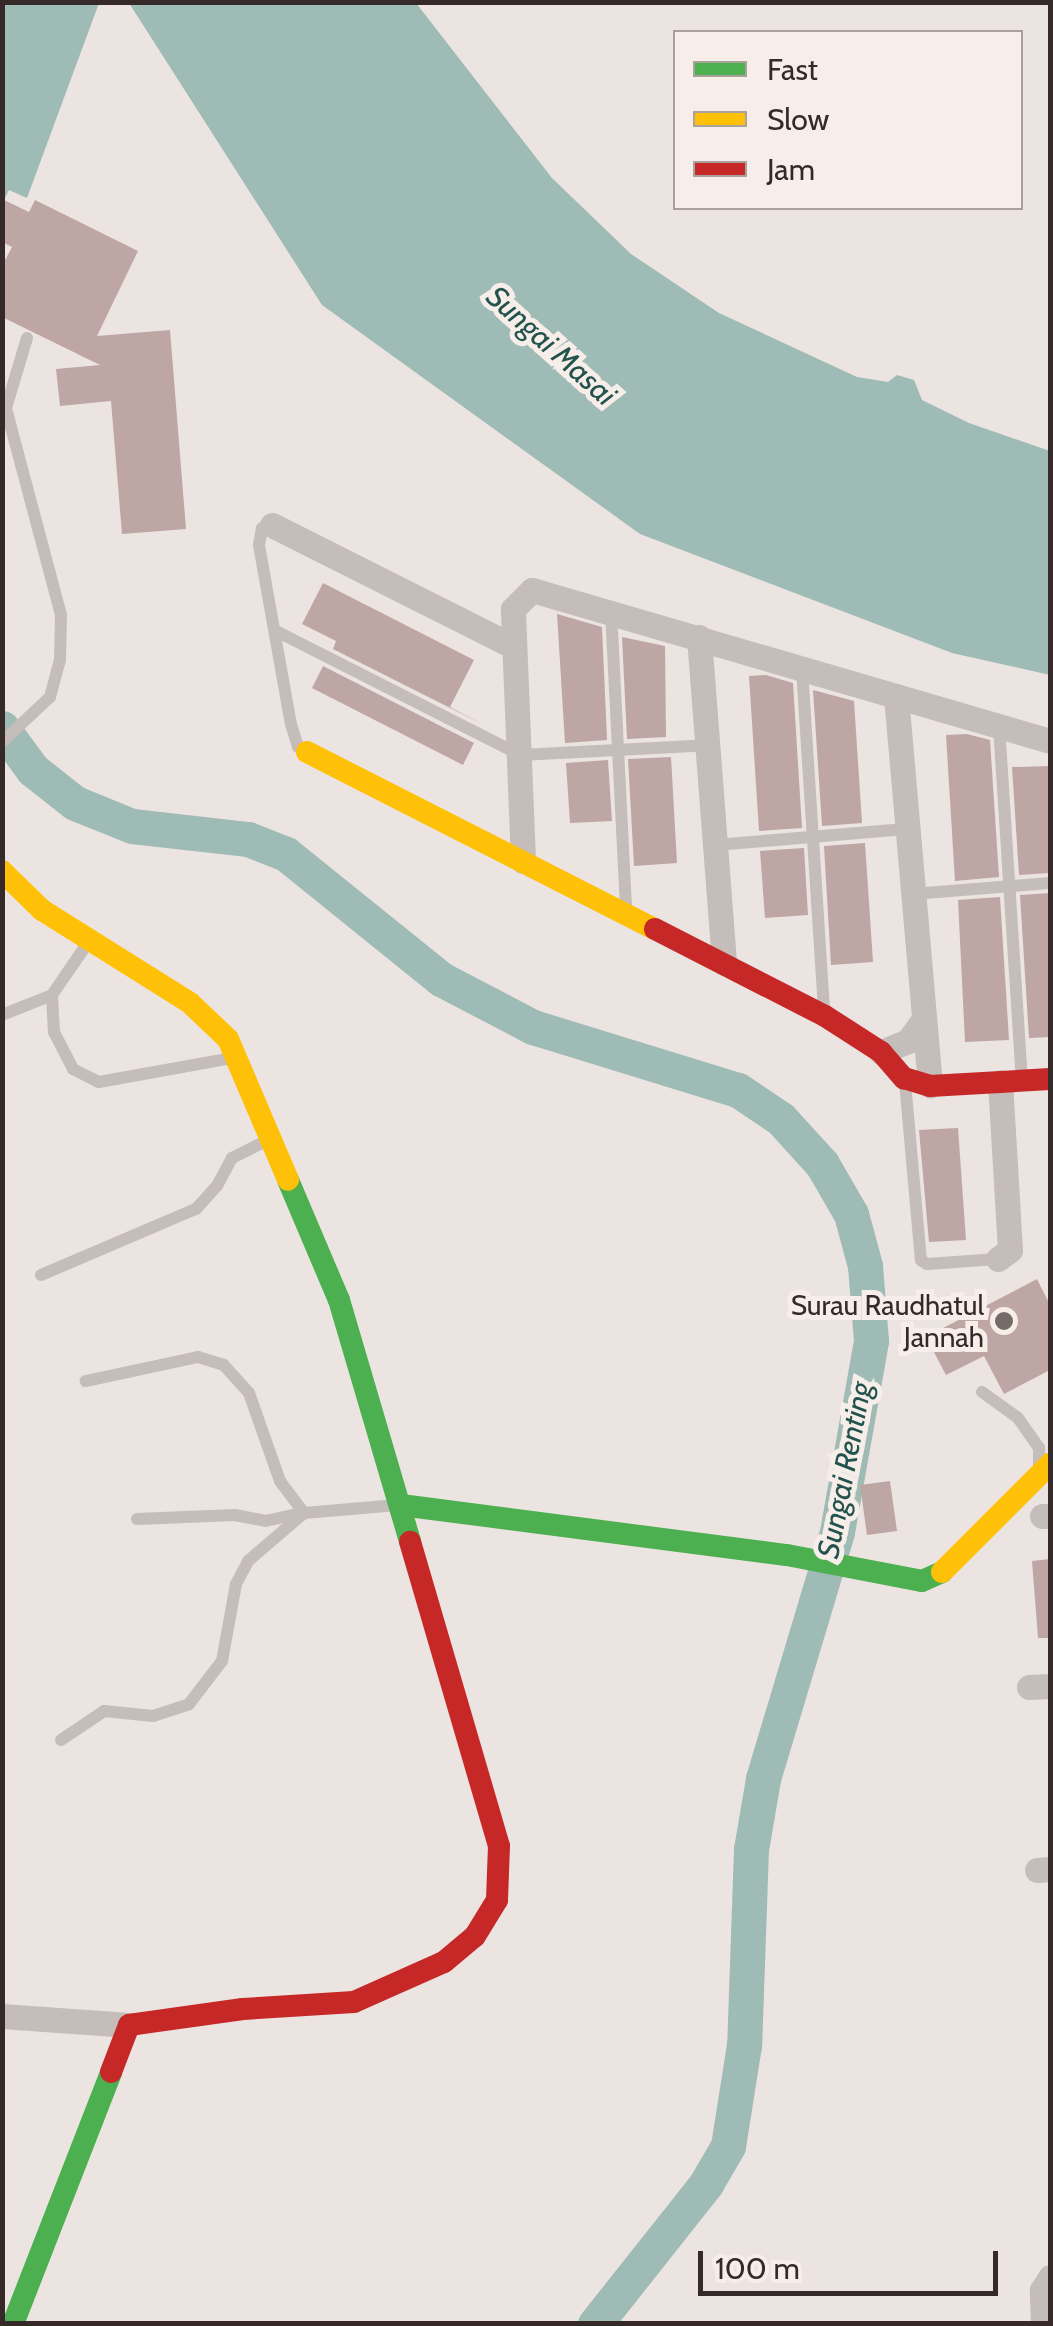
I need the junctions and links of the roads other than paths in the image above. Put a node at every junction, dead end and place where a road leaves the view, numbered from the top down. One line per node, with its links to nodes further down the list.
1 (27, 338): 10 (lane)
2 (272, 525): 4 (lane); 6 (street)
3 (611, 611): 5 (street); 6 (street); 14 (lane)
4 (274, 630): 13 (lane); 15 (lane)
5 (699, 638): 7 (street); 12 (street)
6 (513, 646): 15 (street)
7 (802, 668): 8 (street); 17 (lane)
8 (896, 696): 9 (street); 16 (street)
9 (999, 726): 11 (street); 22 (lane)
10 (2, 742)
11 (1050, 742)
12 (708, 745): 14 (lane); 18 (street)
13 (307, 752): 19 (street)
14 (620, 752): 15 (lane); 24 (lane)
15 (520, 755): 19 (street)
16 (908, 829): 17 (lane); 23 (street)
17 (812, 837): 18 (lane); 29 (lane)
18 (716, 845): 26 (street)
19 (523, 861): 24 (street)
20 (2, 870): 25 (street)
21 (1050, 883): 22 (lane)
22 (1009, 887): 23 (lane); 35 (lane)
23 (913, 894): 30 (street)
24 (626, 913): 26 (street)
25 (90, 940): 27 (lane); 32 (street)
26 (724, 964): 29 (street)
27 (52, 995): 28 (lane); 32 (lane)
28 (2, 1015)
29 (825, 1016): 31 (street)
30 (924, 1019): 31 (street); 36 (street)
31 (881, 1052): 33 (street)
32 (235, 1057): 37 (street)
33 (904, 1078): 36 (street); 38 (lane)
34 (1050, 1079): 35 (street)
35 (1011, 1082): 36 (street); 38 (street)
36 (930, 1086)
37 (270, 1139): 39 (lane); 43 (street)
38 (998, 1259)
39 (40, 1274)
40 (86, 1381): 44 (lane)
41 (982, 1392): 42 (lane)
42 (1045, 1470): 43 (street)
43 (400, 1505): 44 (lane); 48 (street)
44 (304, 1513): 45 (lane); 46 (lane)
45 (138, 1519)
46 (62, 1740)
47 (2, 2016): 48 (street)
48 (129, 2025): 50 (street)
49 (1050, 2277): 51 (street)
50 (13, 2324)
51 (1043, 2324)

